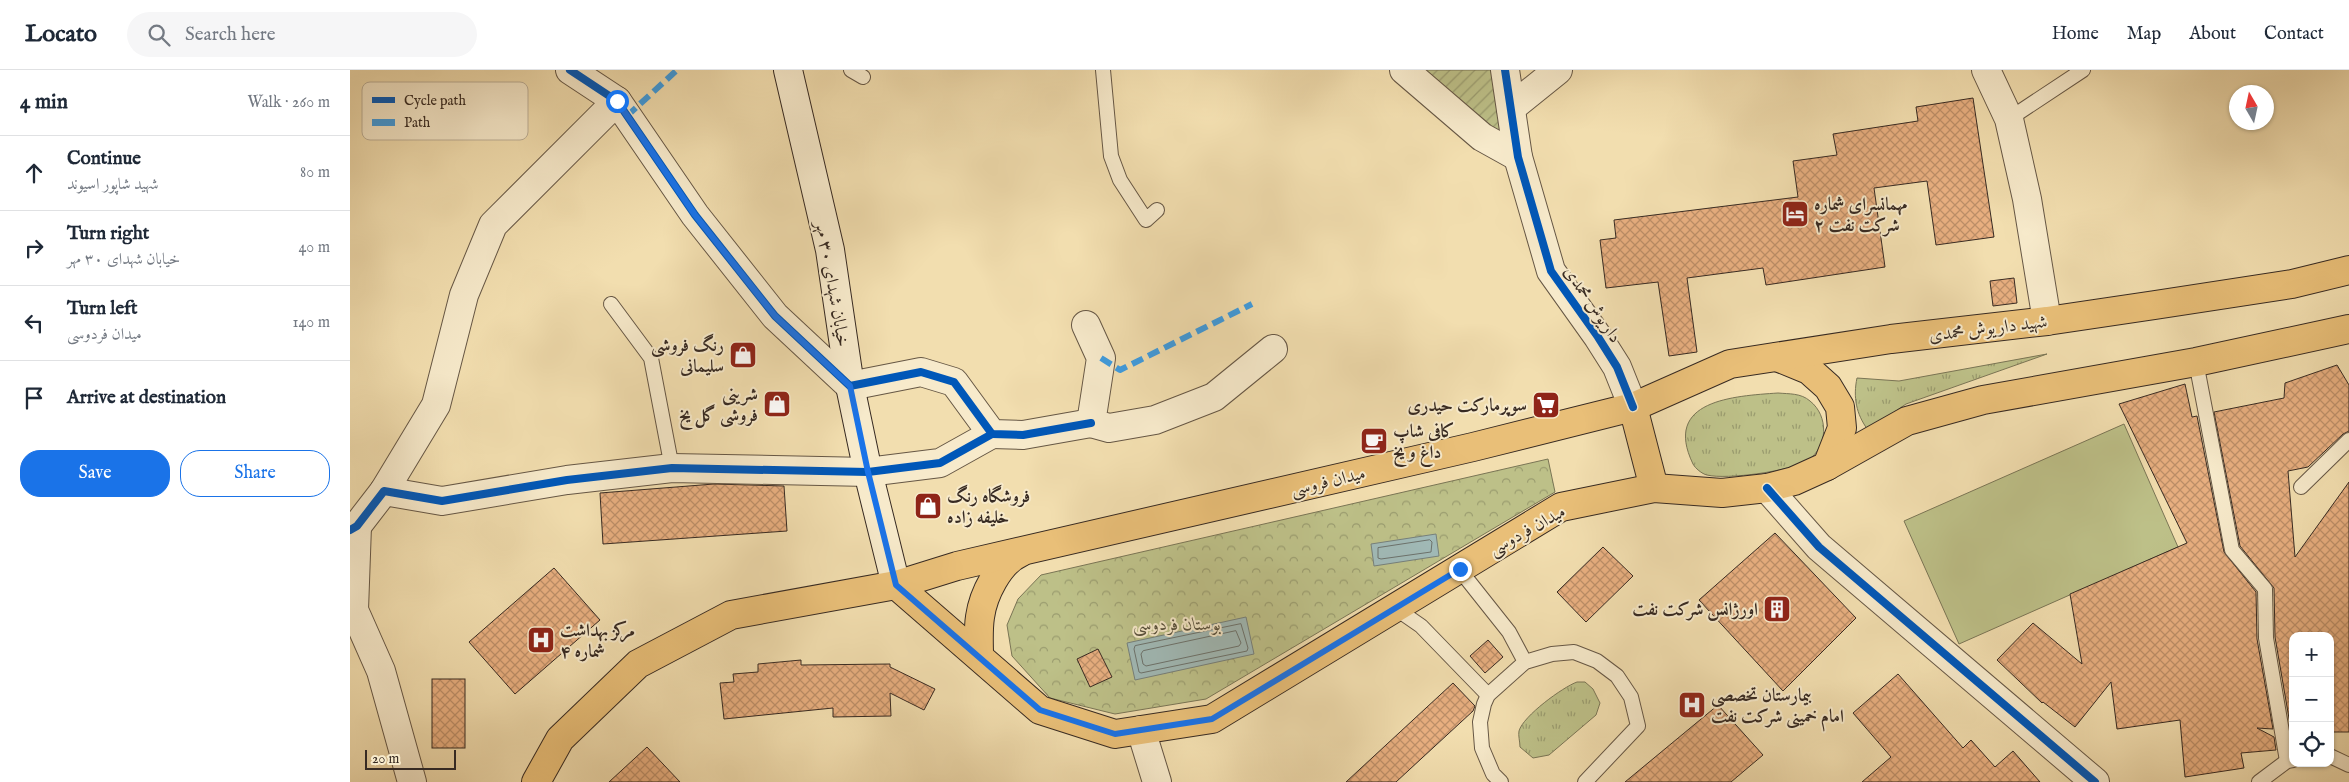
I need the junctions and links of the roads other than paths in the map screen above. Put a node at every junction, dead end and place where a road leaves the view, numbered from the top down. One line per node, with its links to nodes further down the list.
1 (570, 70): 11 (street)
2 (788, 70): 24 (street, خیابان شهدای ۳۰ مهر)
3 (851, 70): 10 (lane)
4 (1103, 70): 15 (lane)
5 (1404, 70): 14 (street)
6 (1505, 70): 12 (street, داریوش محمدی)
7 (1558, 70): 12 (street)
8 (1986, 70): 13 (street)
9 (2083, 70): 13 (lane)
10 (863, 77)
11 (617, 101): 24 (street); 35 (street)
12 (1511, 108): 14 (street, داریوش محمدی)
13 (2009, 119): 18 (street)
14 (1518, 157): 25 (street, داریوش محمدی)
15 (1157, 210)
16 (2349, 270): 18 (main road, شهید داریوش محمدی)
17 (611, 304): 30 (lane)
18 (2046, 321): 22 (main road, شهید داریوش محمدی)
19 (1086, 325): 26 (street)
20 (2349, 329): 23 (main road)
21 (1273, 349): 26 (street)
22 (1777, 357): 25 (main road, شهید داریوش محمدی); 29 (main road)
23 (2196, 362): 29 (main road); 45 (lane)
24 (850, 386): 27 (street); 31 (street, خیابان شهدای ۳۰ مهر)
25 (1633, 407): 33 (main road); 37 (main road, میدان فروسی)
26 (1091, 423): 27 (street)
27 (992, 434): 31 (street)
28 (2349, 440): 32 (lane)
29 (1827, 466): 34 (main road)
30 (672, 468): 31 (street); 35 (street)
31 (868, 472): 39 (street, خیابان شهدای ۳۰ مهر)
32 (2301, 487)
33 (1654, 488): 34 (main road); 38 (main road, میدان فردوسی)
34 (1767, 488): 54 (street)
35 (384, 491): 36 (street)
36 (353, 528): 49 (street)
37 (1022, 553): 39 (main road, میدان فروسی); 41 (main road)
38 (1460, 569): 40 (main road, میدان فردوسی); 42 (lane)
39 (896, 585): 41 (main road, میدان فردوسی); 50 (main road, میدان فروسی)
40 (1395, 608): 43 (lane); 44 (main road, میدان فردوسی)
41 (979, 656): 44 (main road, میدان فردوسی)
42 (1525, 662): 43 (lane); 53 (lane)
43 (1488, 695): 52 (lane)
44 (1141, 730): 51 (street)
45 (2289, 755)
46 (2334, 758): 48 (lane)
47 (2289, 761): 55 (lane)
48 (2349, 765)
49 (412, 782)
50 (536, 782)
51 (1157, 782)
52 (1501, 782)
53 (1584, 782)
54 (2095, 782)
55 (2259, 782)

